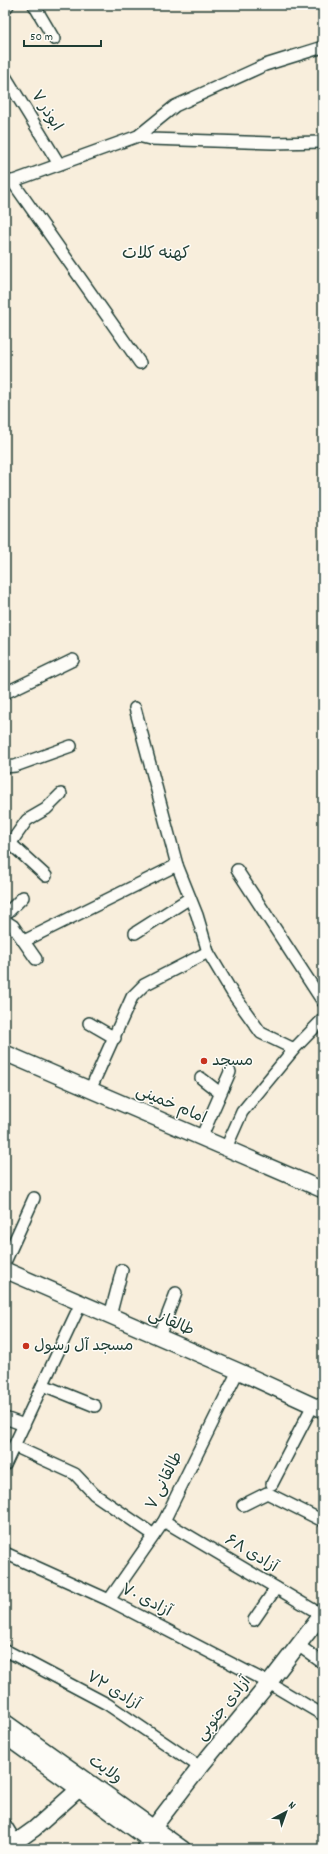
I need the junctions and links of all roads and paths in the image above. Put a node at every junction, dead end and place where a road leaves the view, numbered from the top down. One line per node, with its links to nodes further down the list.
1 (34, 5): 2 (street)
2 (54, 39)
3 (323, 47): 5 (street)
4 (5, 76): 7 (street, ابوذر ۷)
5 (138, 136): 6 (street); 7 (street)
6 (323, 142)
7 (59, 164): 8 (street)
8 (8, 183): 9 (street)
9 (140, 363)
10 (73, 660): 11 (street)
11 (5, 693)
12 (135, 708): 17 (street)
13 (71, 746): 14 (street)
14 (5, 768)
15 (61, 794): 16 (street)
16 (8, 847): 19 (street)
17 (177, 864): 21 (street); 25 (street)
18 (237, 870): 28 (street)
19 (46, 876)
20 (23, 897): 22 (street)
21 (190, 898): 24 (street); 26 (street)
22 (5, 915)
23 (5, 921): 25 (street)
24 (135, 933)
25 (24, 941): 27 (street)
26 (208, 952): 31 (street); 32 (street)
27 (36, 959)
28 (323, 1002)
29 (323, 1019): 32 (street)
30 (89, 1023): 31 (street)
31 (115, 1038): 36 (street)
32 (294, 1049): 39 (street)
33 (5, 1053): 36 (main road, امام خمینی)
34 (230, 1072): 37 (street)
35 (201, 1078): 37 (street)
36 (90, 1090): 38 (main road, امام خمینی)
37 (220, 1093): 38 (street)
38 (201, 1138): 39 (main road, امام خمینی)
39 (226, 1148): 40 (main road, امام خمینی)
40 (322, 1187)
41 (34, 1198): 42 (street)
42 (5, 1262)
43 (5, 1270): 46 (main road, طالقانی)
44 (122, 1270): 47 (street)
45 (176, 1293): 48 (street)
46 (81, 1303): 47 (main road, طالقانی); 50 (street)
47 (110, 1316): 48 (main road, طالقانی)
48 (159, 1337): 49 (main road, طالقانی)
49 (238, 1371): 52 (main road, طالقانی); 59 (street, طالقانی ۷)
50 (43, 1385): 51 (street); 54 (street)
51 (96, 1406)
52 (318, 1407): 57 (street)
53 (5, 1418): 54 (street)
54 (24, 1425): 55 (street)
55 (14, 1446): 56 (street); 61 (street)
56 (5, 1465)
57 (272, 1484)
58 (243, 1506): 60 (street)
59 (164, 1521): 61 (street, طالقانی ۷); 63 (street, آزادی ۶۸)
60 (323, 1521)
61 (154, 1535): 64 (street, طالقانی ۷)
62 (5, 1553): 64 (street, آزادی ۷۰)
63 (276, 1588): 65 (street, آزادی ۶۸); 66 (street)
64 (110, 1600): 70 (street, آزادی ۷۰)
65 (322, 1614): 67 (main road, آزادی جنوبی)
66 (254, 1620)
67 (298, 1645): 69 (street); 70 (main road, آزادی جنوبی)
68 (5, 1650): 74 (street, آزادی ۷۲)
69 (323, 1663)
70 (269, 1683): 71 (street, آزادی ۷۰); 74 (main road, آزادی جنوبی)
71 (323, 1715)
72 (5, 1722): 77 (main road, ولایت)
73 (5, 1736): 75 (main road, ولایت)
74 (200, 1767): 77 (main road, آزادی جنوبی)
75 (80, 1788): 77 (main road, ولایت); 78 (main road)
76 (5, 1824): 78 (street)
77 (149, 1839): 79 (main road, ولایت); 80 (main road, ولایت)
78 (11, 1845)
79 (162, 1849)
80 (183, 1849)

